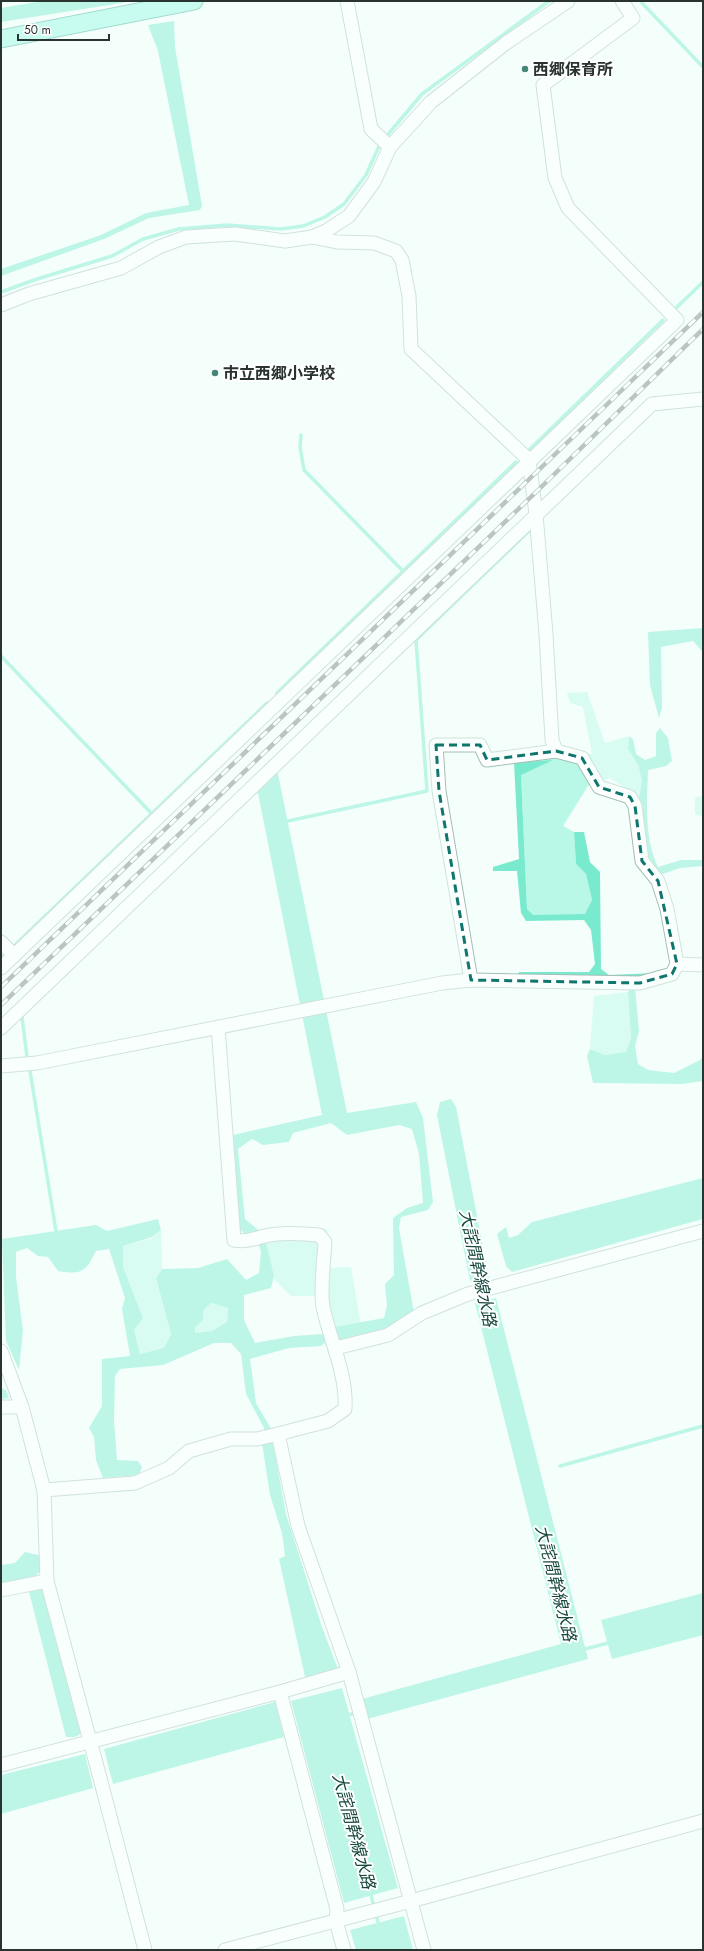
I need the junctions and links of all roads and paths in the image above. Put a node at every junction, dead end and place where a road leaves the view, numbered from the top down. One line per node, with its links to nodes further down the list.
1 (194, 1): 5 (main road)
2 (347, 1): 6 (street)
3 (568, 1): 6 (street)
4 (622, 1): 10 (street)
5 (1, 39)
6 (390, 147): 7 (street)
7 (312, 237): 8 (street); 10 (street)
8 (1, 305)
9 (703, 399): 11 (street)
10 (529, 460): 11 (street); 14 (street)
11 (536, 514): 12 (street); 20 (street)
12 (556, 751): 15 (street); 18 (street)
13 (1, 942): 14 (street)
14 (14, 955): 17 (street)
15 (677, 964): 16 (street); 18 (street)
16 (703, 965)
17 (1, 968)
18 (471, 980): 19 (street)
19 (218, 1027): 21 (street); 23 (street)
20 (1, 1028)
21 (1, 1066)
22 (703, 1231): 23 (street)
23 (336, 1348): 27 (street)
24 (1, 1351): 26 (street)
25 (1, 1407): 26 (street)
26 (22, 1407): 28 (street)
27 (278, 1434): 28 (street); 31 (street)
28 (44, 1490): 29 (street)
29 (46, 1581): 30 (street); 33 (street)
30 (1, 1590)
31 (349, 1672): 32 (street); 36 (street)
32 (280, 1692): 33 (street); 37 (street)
33 (91, 1742): 34 (street); 38 (street)
34 (1, 1765)
35 (703, 1821): 36 (street)
36 (411, 1901): 37 (street); 41 (street)
37 (336, 1921): 39 (street); 40 (street)
38 (145, 1950)
39 (225, 1950)
40 (344, 1950)
41 (424, 1950)

